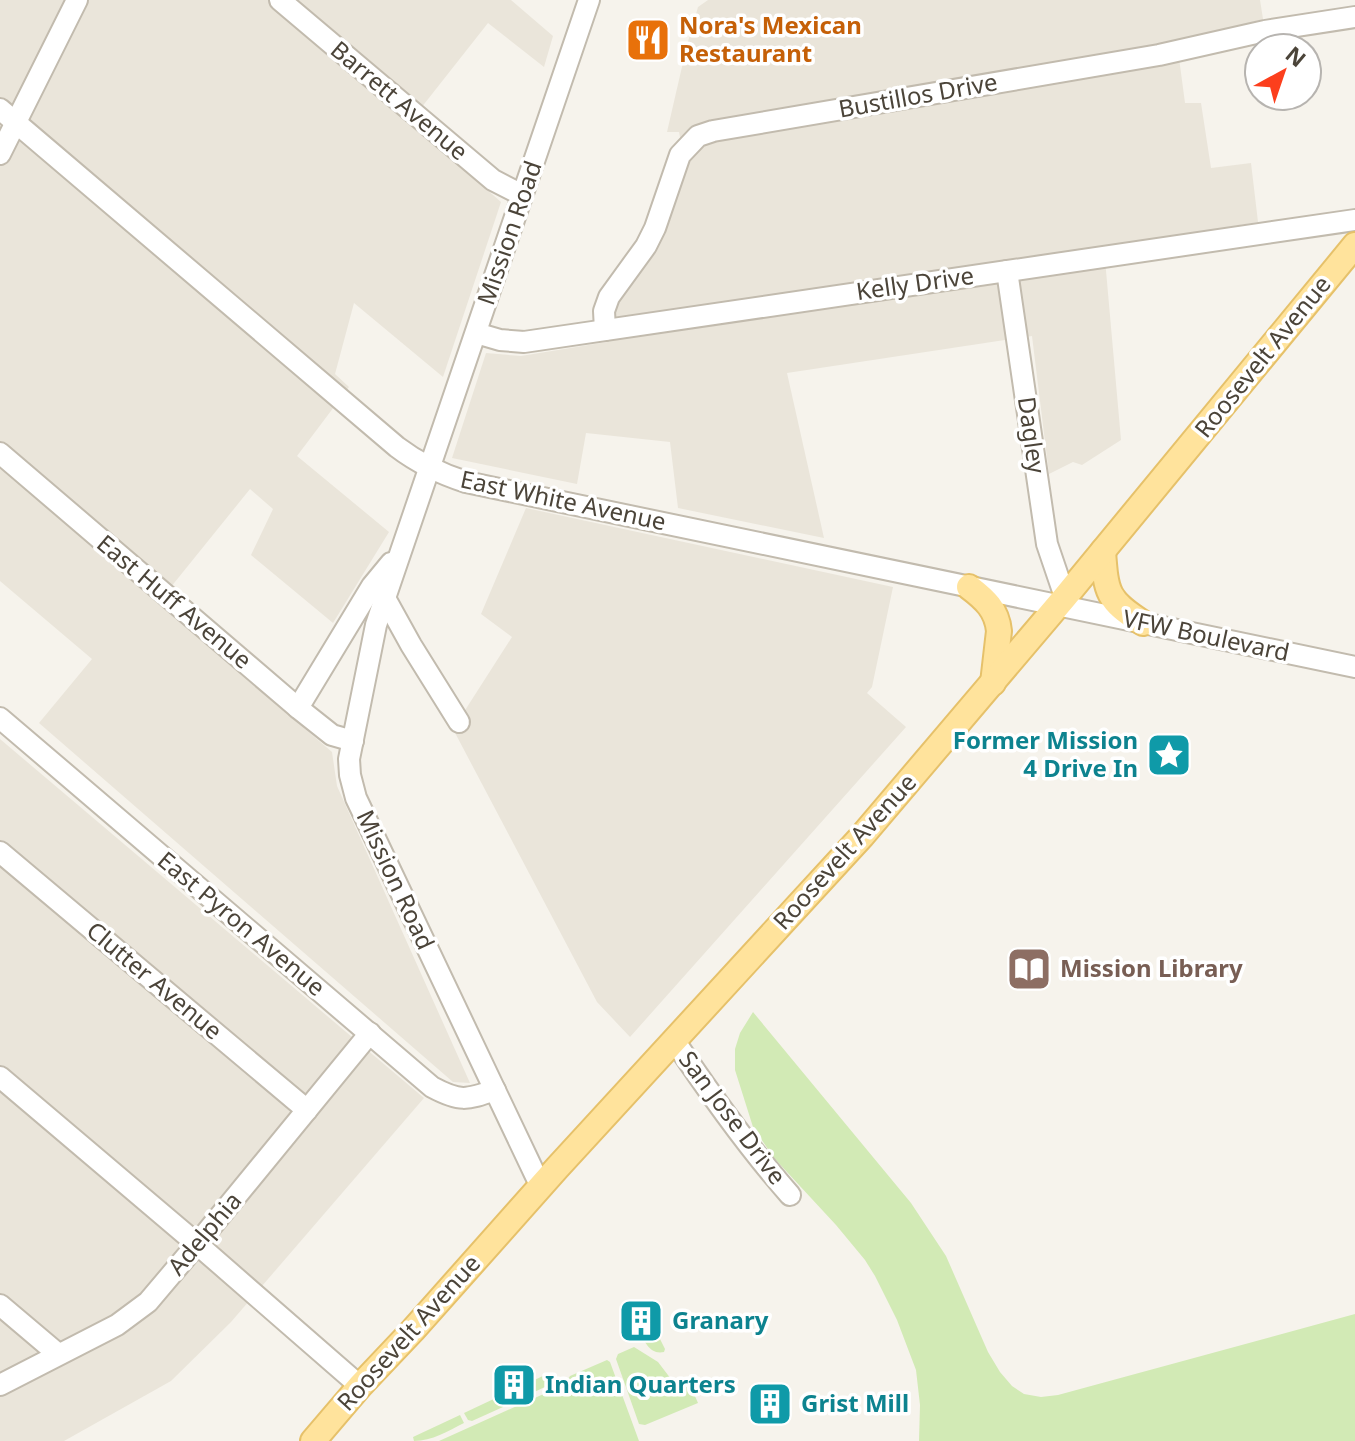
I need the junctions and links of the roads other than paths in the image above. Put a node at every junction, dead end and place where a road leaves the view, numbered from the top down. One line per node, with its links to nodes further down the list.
1 (77, 0): 5 (street)
2 (280, 0): 7 (street, Barrett Avenue)
3 (589, 0): 7 (street, Mission Road)
4 (1355, 17): 11 (street, Bustillos Drive)
5 (8, 115): 6 (street); 14 (street, East White Avenue)
6 (0, 154)
7 (522, 195): 12 (street, Mission Road)
8 (1355, 220): 10 (street, Kelly Drive)
9 (1355, 245): 15 (main road, Roosevelt Avenue)
10 (1007, 271): 11 (street, Kelly Drive); 19 (street, Dagley)
11 (605, 330): 12 (street, Kelly Drive)
12 (476, 333): 14 (street, Mission Road)
13 (0, 453): 23 (street, East Huff Avenue)
14 (429, 467): 16 (street, Mission Road); 17 (street, East White Avenue)
15 (1103, 551): 19 (main road, Roosevelt Avenue); 20 (main road)
16 (398, 556): 18 (street, Mission Road); 23 (street, Mission Road)
17 (969, 587): 19 (street, East White Avenue); 22 (main road)
18 (385, 598): 25 (street); 26 (street, Mission Road)
19 (1061, 601): 20 (street, VFW Boulevard); 22 (main road, Roosevelt Avenue)
20 (1143, 623): 21 (street, VFW Boulevard)
21 (1355, 667)
22 (993, 683): 29 (main road, Roosevelt Avenue)
23 (298, 708): 26 (street, East Huff Avenue)
24 (0, 718): 28 (street, East Pyron Avenue)
25 (459, 722)
26 (353, 741): 31 (street, Mission Road)
27 (0, 852): 32 (street, Clutter Avenue)
28 (370, 1033): 31 (street, East Pyron Avenue); 32 (street, Adelphia)
29 (674, 1040): 33 (main road, Roosevelt Avenue); 34 (street, San Jose Drive)
30 (0, 1077): 35 (street)
31 (495, 1090): 33 (street, Mission Road)
32 (307, 1110): 35 (street, Adelphia)
33 (541, 1187): 39 (main road, Roosevelt Avenue)
34 (790, 1195)
35 (197, 1244): 37 (street, Adelphia); 39 (street)
36 (0, 1305): 37 (street)
37 (58, 1354): 38 (street, Adelphia)
38 (0, 1385)
39 (360, 1386): 40 (main road, Roosevelt Avenue)
40 (313, 1441)

